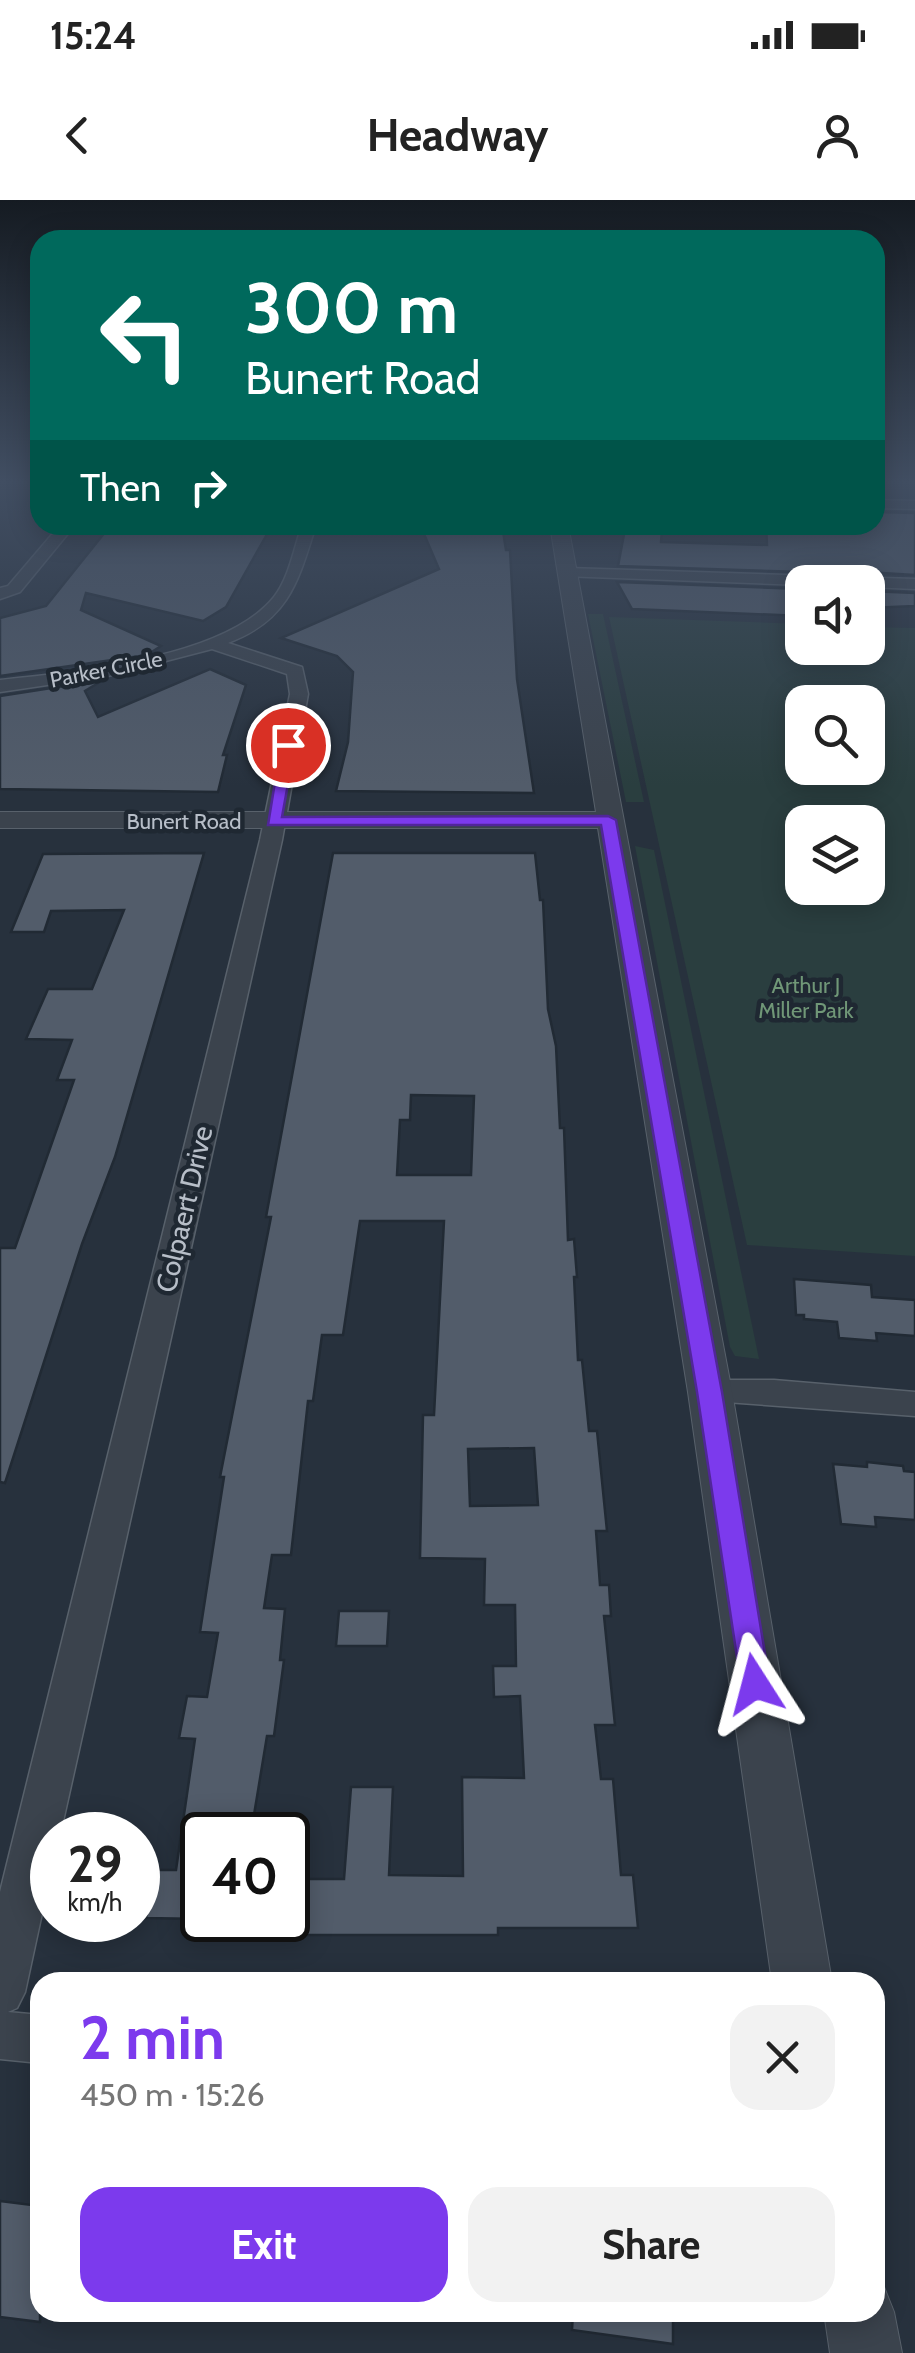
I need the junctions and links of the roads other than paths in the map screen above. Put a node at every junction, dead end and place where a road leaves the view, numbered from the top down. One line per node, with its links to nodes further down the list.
1 (287, 584): 3 (street)
2 (570, 584): 6 (street)
3 (210, 643): 4 (street, Parker Circle); 7 (street, Colpaert Drive)
4 (0, 686)
5 (0, 820): 7 (street, Bunert Road)
6 (608, 820): 7 (street, Bunert Road); 8 (street)
7 (274, 822): 11 (street, Colpaert Drive)
8 (710, 1392): 9 (street); 10 (street)
9 (915, 1404)
10 (800, 1972)
11 (0, 1992)
12 (0, 2035): 13 (street)
13 (30, 2038)
14 (861, 2322): 15 (street)
15 (866, 2353)

